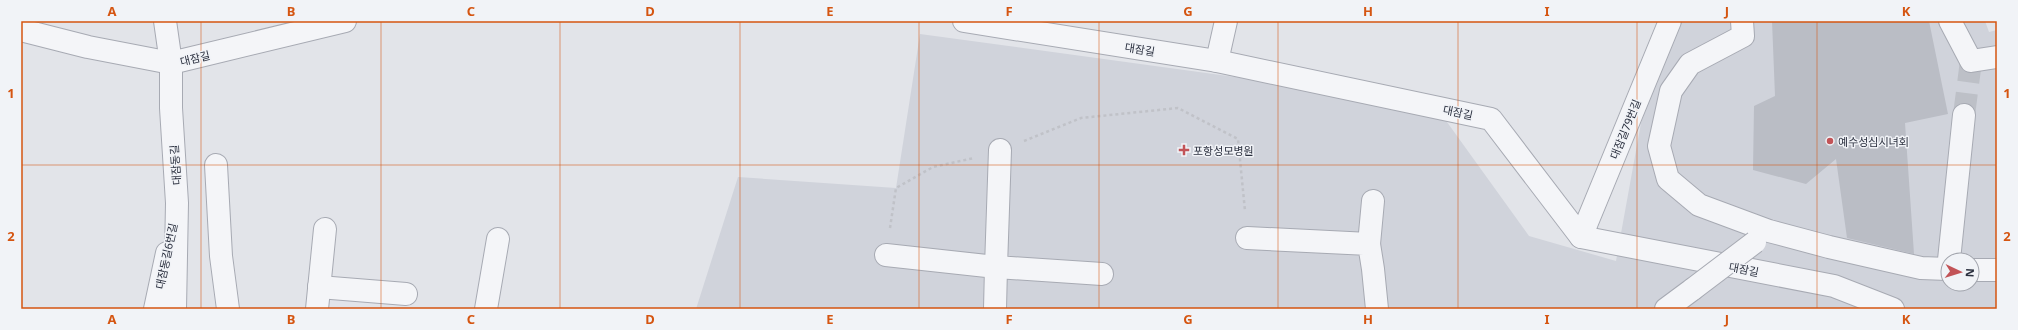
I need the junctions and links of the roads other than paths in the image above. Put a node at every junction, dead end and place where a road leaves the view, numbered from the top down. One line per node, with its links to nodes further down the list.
1 (165, 21): 11 (street, 대잠동길)
2 (345, 21): 11 (street, 대잠길)
3 (964, 21): 10 (street, 대잠길)
4 (1226, 21): 10 (street)
5 (1670, 21): 18 (street, 대잠길79번길)
6 (1742, 21): 19 (street)
7 (1950, 21): 9 (street)
8 (21, 30): 11 (street, 대잠길)
9 (1997, 58)
10 (1217, 61): 18 (street, 대잠길)
11 (171, 63): 16 (street, 대잠동길)
12 (1964, 115): 23 (street)
13 (1000, 150): 25 (street)
14 (216, 165): 34 (street)
15 (1374, 201): 22 (street)
16 (177, 203): 32 (street, 대잠동길6번길); 33 (street, 대잠동길)
17 (325, 229): 30 (street)
18 (1581, 237): 40 (street, 대잠길)
19 (1762, 237): 26 (street); 39 (street, bridge)
20 (1247, 238): 22 (street)
21 (498, 239): 36 (street)
22 (1369, 244): 38 (street)
23 (1950, 252)
24 (886, 255): 25 (street)
25 (996, 267): 29 (street); 37 (street)
26 (1940, 269)
27 (1980, 270): 28 (street)
28 (1997, 270)
29 (1102, 274)
30 (319, 287): 31 (street); 35 (street)
31 (406, 294)
32 (155, 309)
33 (175, 309)
34 (228, 309)
35 (317, 309)
36 (486, 309)
37 (995, 309)
38 (1377, 309)
39 (1666, 309)
40 (1893, 309)

